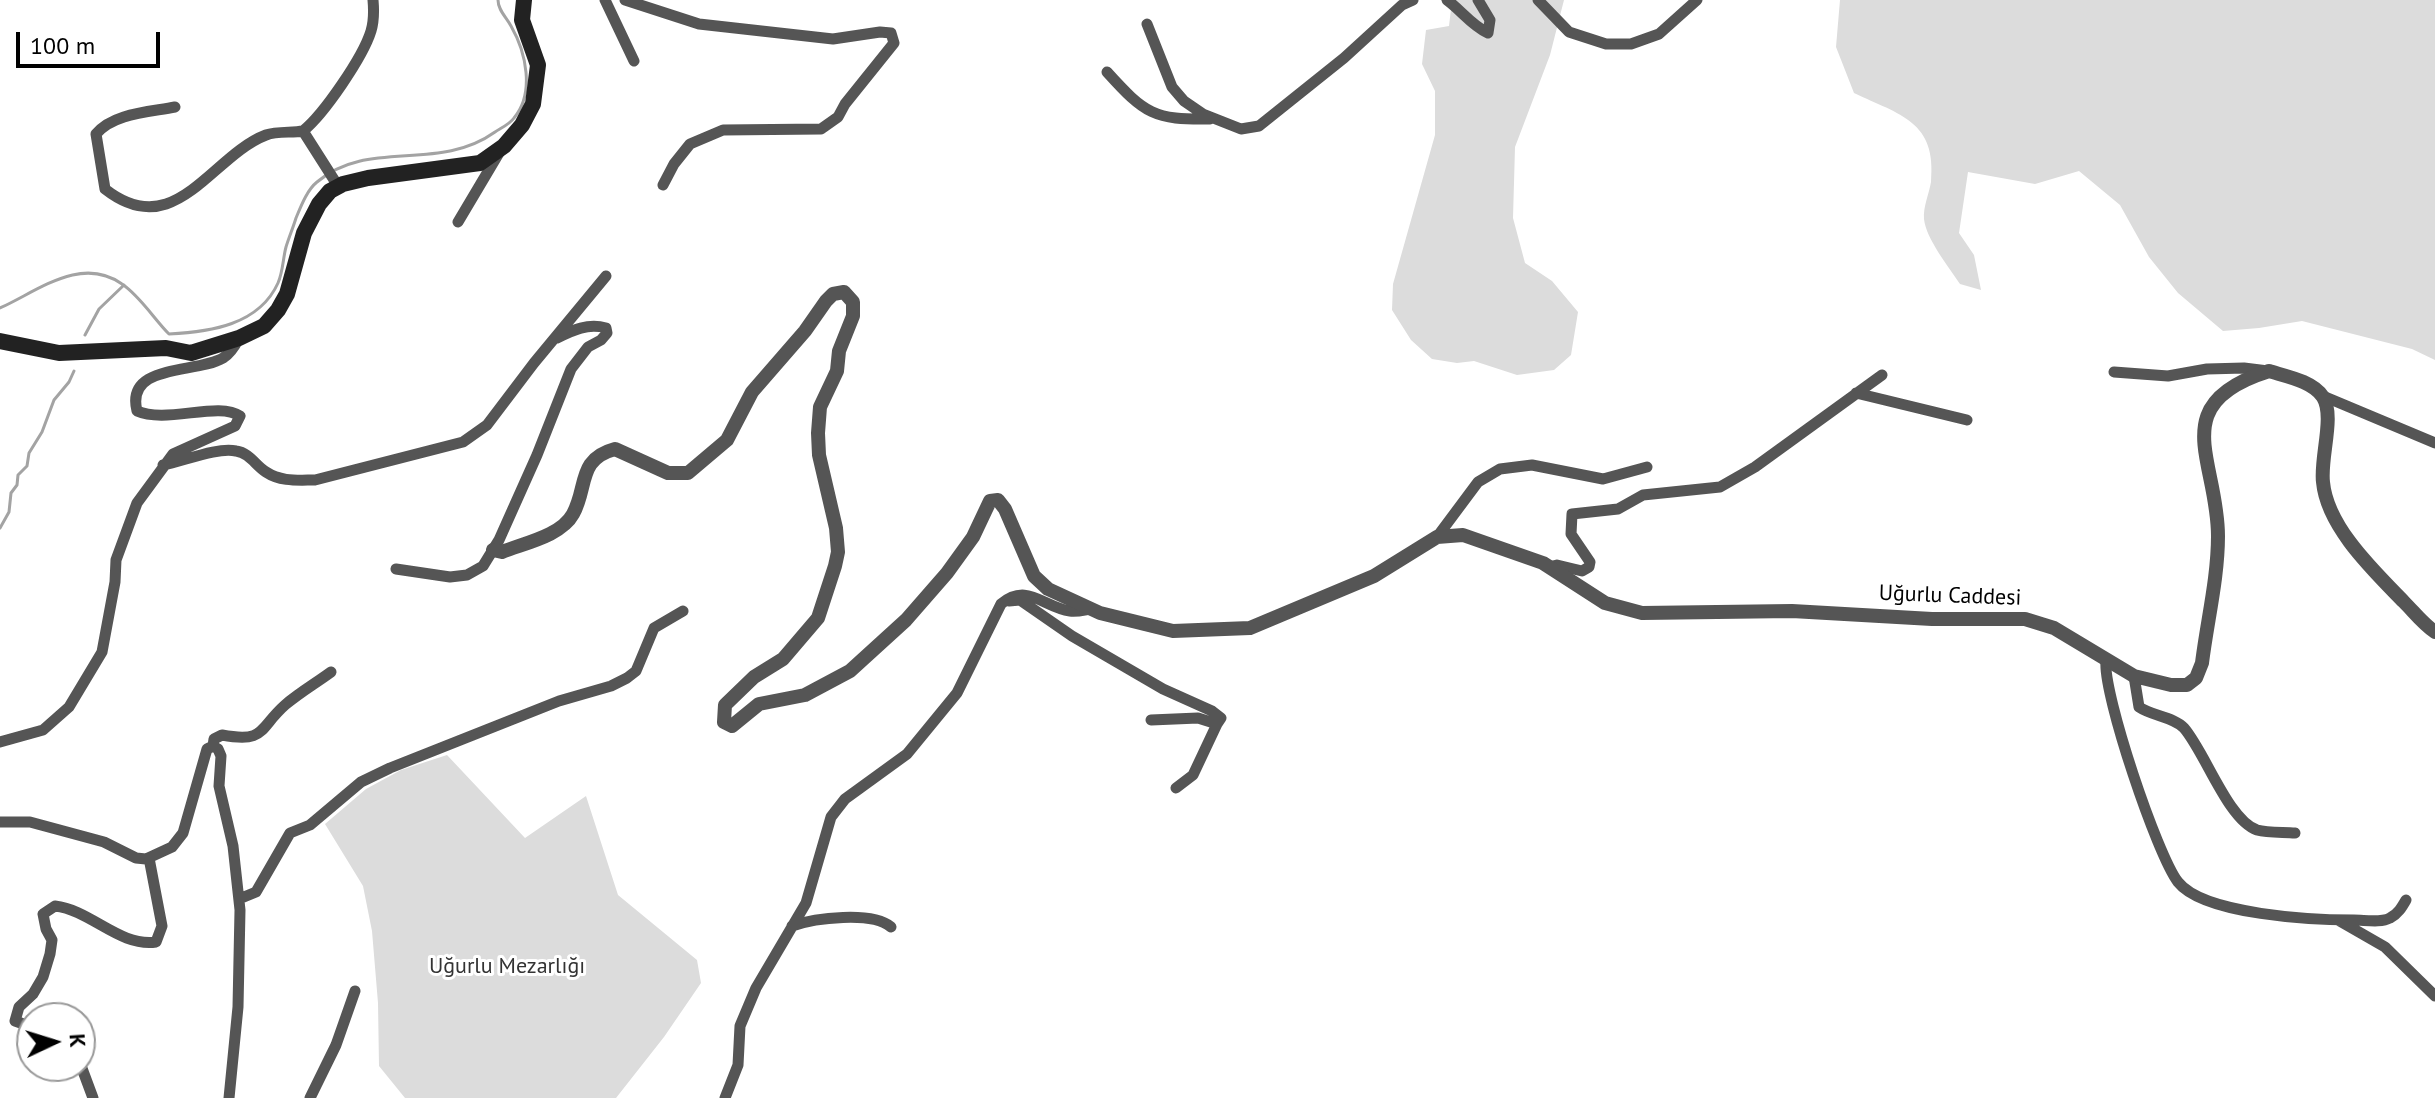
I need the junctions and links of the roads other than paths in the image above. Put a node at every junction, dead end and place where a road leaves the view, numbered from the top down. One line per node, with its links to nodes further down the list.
1 (373, 0): 15 (street)
2 (524, 0): 16 (main road)
3 (605, 0): 11 (street)
4 (625, 0): 18 (street)
5 (1447, 0): 6 (street)
6 (1478, 0)
7 (1538, 0): 8 (street)
8 (1697, 0)
9 (1408, 2): 14 (street)
10 (1147, 24): 14 (street)
11 (634, 61)
12 (1107, 72): 14 (street)
13 (175, 107): 15 (street)
14 (1215, 119)
15 (303, 131): 17 (street)
16 (504, 146): 17 (main road); 19 (street)
17 (336, 182): 21 (main road)
18 (663, 185)
19 (458, 222)
20 (606, 276): 22 (street)
21 (239, 338): 23 (main road); 31 (street)
22 (553, 340): 31 (street); 34 (street)
23 (0, 341)
24 (2269, 371): 25 (street); 28 (street); 43 (street, Uğurlu Caddesi)
25 (2114, 372)
26 (1882, 375): 27 (street)
27 (1856, 393): 29 (street); 35 (street)
28 (2323, 396): 30 (street); 40 (street)
29 (1967, 420)
30 (2435, 443)
31 (163, 465): 46 (street)
32 (1647, 467): 33 (street)
33 (1437, 537): 35 (street, Uğurlu Caddesi); 38 (street)
34 (493, 550): 36 (street); 38 (street)
35 (1549, 567): 41 (street, Uğurlu Caddesi)
36 (396, 569)
37 (1004, 601): 38 (street); 45 (street); 55 (street)
38 (1090, 609)
39 (683, 611): 52 (street)
40 (2435, 632)
41 (2106, 662): 43 (street, Uğurlu Caddesi); 54 (street)
42 (331, 672): 47 (street)
43 (2134, 676): 50 (street)
44 (1151, 720): 45 (street)
45 (1217, 724): 48 (street)
46 (0, 742)
47 (213, 746): 51 (street); 52 (street)
48 (1176, 788)
49 (0, 822): 51 (street)
50 (2295, 833)
51 (149, 858): 59 (street)
52 (239, 899): 60 (street)
53 (2406, 900): 54 (street)
54 (2337, 920): 58 (street)
55 (792, 926): 56 (street); 62 (street)
56 (891, 927)
57 (355, 991): 61 (street)
58 (2435, 996)
59 (24, 1002)
60 (229, 1098)
61 (310, 1098)
62 (725, 1098)

